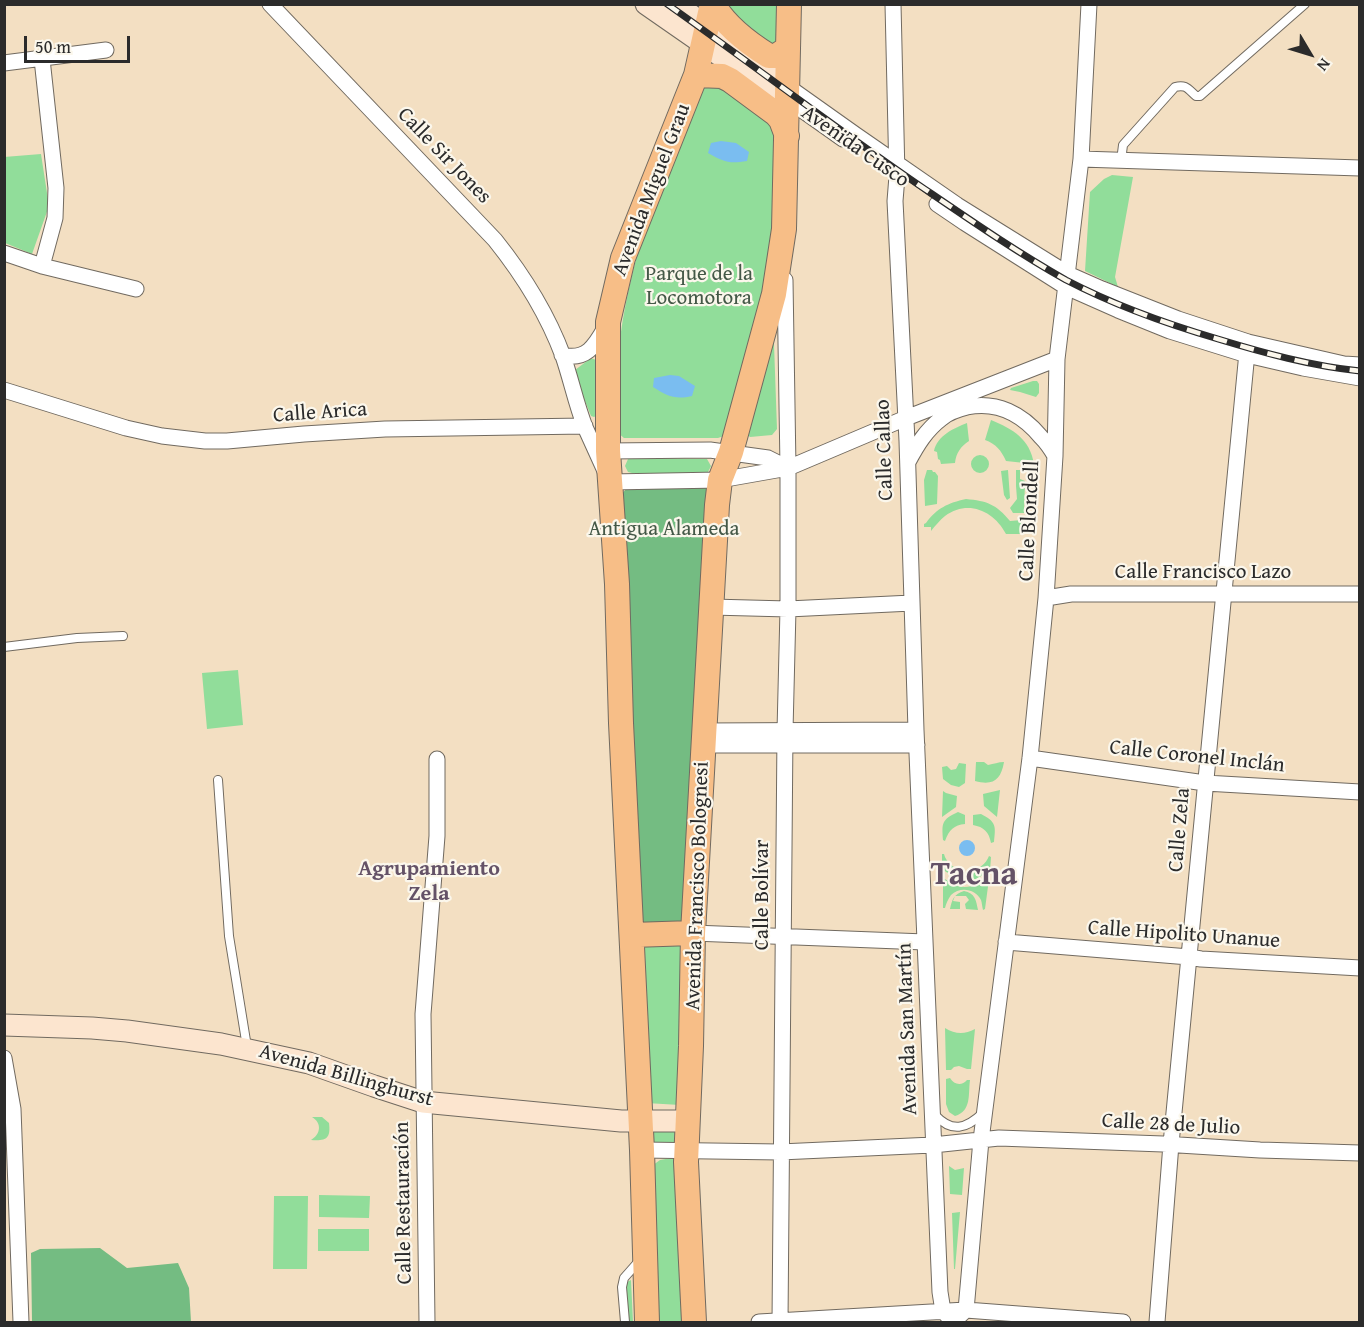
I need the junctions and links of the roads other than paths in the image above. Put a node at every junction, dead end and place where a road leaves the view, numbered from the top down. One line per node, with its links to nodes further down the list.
1 (646, 4): 8 (street, Avenida Cusco)
2 (676, 4): 8 (street, Avenida Cusco)
3 (789, 4): 9 (main road)
4 (893, 4): 19 (street, Calle Callao)
5 (1089, 4): 16 (street, Calle Blondell)
6 (1305, 4): 17 (lane)
7 (271, 5): 27 (street, Calle Sir Jones)
8 (709, 20): 9 (main road); 13 (main road, Avenida Miguel Grau); 14 (street, Avenida Cusco)
9 (788, 48): 14 (main road)
10 (106, 50): 11 (street)
11 (42, 59): 12 (street); 22 (street)
12 (4, 63)
13 (696, 75): 15 (main road); 25 (main road, Avenida Miguel Grau)
14 (787, 94): 15 (main road); 19 (street, Avenida Cusco)
15 (786, 136): 20 (main road)
16 (1081, 159): 17 (street); 23 (street, Calle Blondell)
17 (1121, 161): 18 (street)
18 (1359, 168)
19 (896, 169): 23 (street, Avenida Cusco); 32 (street, Calle Callao)
20 (784, 229): 35 (main road); 38 (street)
21 (4, 253): 22 (street)
22 (42, 266): 24 (street)
23 (1067, 280): 26 (street, Avenida Cusco); 28 (street, Calle Blondell)
24 (136, 288)
25 (608, 322): 27 (street); 34 (main road, Avenida Miguel Grau)
26 (1247, 348): 29 (street); 30 (street); 41 (street, Calle Zela)
27 (562, 355): 33 (street, Calle Sir Jones)
28 (1057, 359): 32 (street); 36 (street, Calle Blondell)
29 (1359, 365)
30 (1359, 378)
31 (4, 390): 33 (street, Calle Arica)
32 (906, 418): 37 (street, Calle Callao); 38 (street)
33 (585, 426): 34 (street); 40 (street)
34 (608, 451): 35 (street); 40 (main road)
35 (731, 452): 38 (street); 39 (main road, Avenida Francisco Bolognesi)
36 (1055, 456): 37 (street); 43 (street, Calle Blondell)
37 (907, 465): 44 (street, Calle Callao)
38 (788, 468): 39 (street); 46 (street, Calle Bolívar)
39 (720, 480): 40 (street); 45 (main road, Avenida Francisco Bolognesi)
40 (610, 482): 58 (main road)
41 (1224, 594): 42 (street, Calle Francisco Lazo); 43 (street, Calle Francisco Lazo); 55 (street, Calle Zela)
42 (1359, 594)
43 (1046, 598): 52 (street, Calle Blondell)
44 (912, 603): 46 (street); 51 (street, Calle Callao)
45 (711, 608): 46 (street); 49 (main road, Avenida Francisco Bolognesi)
46 (788, 609): 50 (street, Calle Bolívar)
47 (123, 636): 48 (lane)
48 (4, 646)
49 (704, 738): 50 (street); 57 (main road, Avenida Francisco Bolognesi)
50 (784, 738): 51 (street); 59 (street, Calle Bolívar)
51 (916, 738): 60 (street, Avenida San Martín)
52 (1030, 758): 55 (street, Calle Coronel Inclán); 61 (street)
53 (437, 759): 67 (street, Calle Restauración)
54 (218, 780): 65 (lane)
55 (1205, 783): 56 (street, Calle Coronel Inclán); 62 (street, Calle Zela)
56 (1359, 792)
57 (693, 933): 58 (main road); 59 (street); 70 (main road, Avenida Francisco Bolognesi)
58 (632, 935): 71 (main road)
59 (784, 936): 60 (street); 77 (street, Calle Bolívar)
60 (926, 942): 69 (street, Avenida San Martín)
61 (1006, 942): 62 (street, Calle Hipolito Unanue); 68 (street)
62 (1189, 957): 63 (street, Calle Hipolito Unanue); 73 (street, Calle Zela)
63 (1359, 968)
64 (4, 1025): 65 (street, Avenida Billinghurst)
65 (247, 1048): 67 (street, Avenida Billinghurst)
66 (4, 1058): 83 (street)
67 (423, 1102): 71 (street, Avenida Billinghurst); 84 (street, Calle Restauración)
68 (985, 1111): 69 (lane); 72 (street)
69 (932, 1112): 74 (street, Avenida San Martín)
70 (687, 1121): 71 (street, Avenida Billinghurst); 76 (main road, Avenida Francisco Bolognesi)
71 (640, 1122): 75 (main road)
72 (981, 1140): 73 (street, Calle 28 de Julio); 74 (street, Calle 28 de Julio); 80 (street)
73 (1171, 1144): 78 (street, Calle 28 de Julio); 90 (street, Calle Zela)
74 (933, 1145): 77 (street, Calle 28 de Julio); 81 (street, Avenida San Martín)
75 (642, 1150): 76 (street, Calle 28 de Julio); 79 (main road)
76 (686, 1151): 77 (street, Calle 28 de Julio); 87 (main road, Avenida Francisco Bolognesi)
77 (780, 1152): 82 (street, Calle Bolívar)
78 (1359, 1153)
79 (644, 1256): 85 (lane); 86 (main road)
80 (966, 1310): 81 (street); 89 (street)
81 (950, 1318): 82 (street)
82 (780, 1322): 88 (street)
83 (21, 1323)
84 (427, 1323)
85 (624, 1323)
86 (647, 1323)
87 (694, 1323)
88 (759, 1323)
89 (1123, 1323)
90 (1156, 1323)

